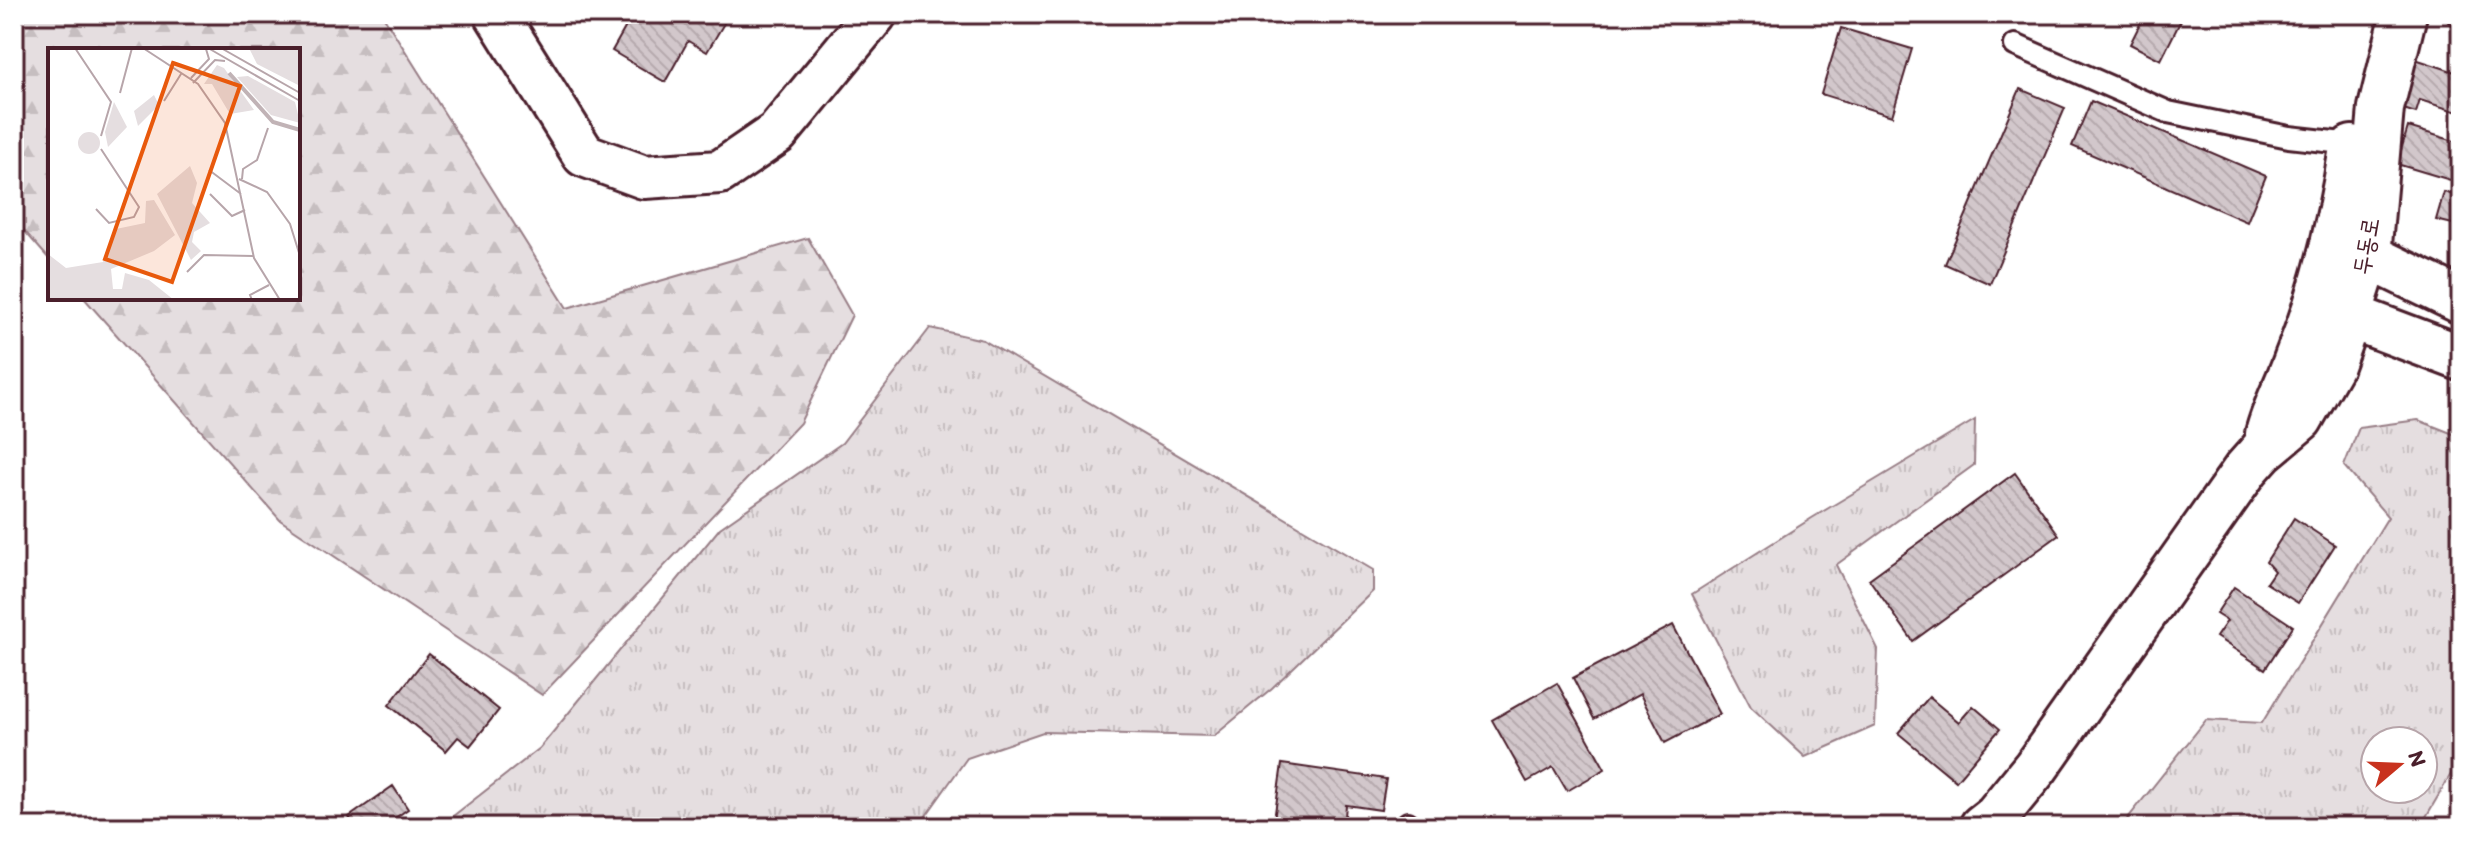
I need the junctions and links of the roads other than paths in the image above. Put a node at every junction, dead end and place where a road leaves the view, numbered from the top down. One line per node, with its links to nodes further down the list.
1 (496, 14): 2 (street)
2 (875, 14)
3 (2381, 14): 6 (street, 두동로)
4 (2404, 14): 6 (street, 두동로)
5 (2015, 45): 6 (lane)
6 (2365, 141): 7 (street, 두동로); 8 (street, 두동로)
7 (2373, 211): 8 (street, 두동로); 9 (street)
8 (2350, 250): 9 (street); 11 (street, 두동로)
9 (2409, 277): 10 (street)
10 (2461, 301)
11 (2332, 309): 12 (street); 14 (street, 두동로); 15 (street, 두동로)
12 (2404, 337): 13 (street); 14 (street)
13 (2461, 358)
14 (2331, 365): 15 (street, 두동로)
15 (2262, 451): 16 (street, 두동로)
16 (1982, 827)

